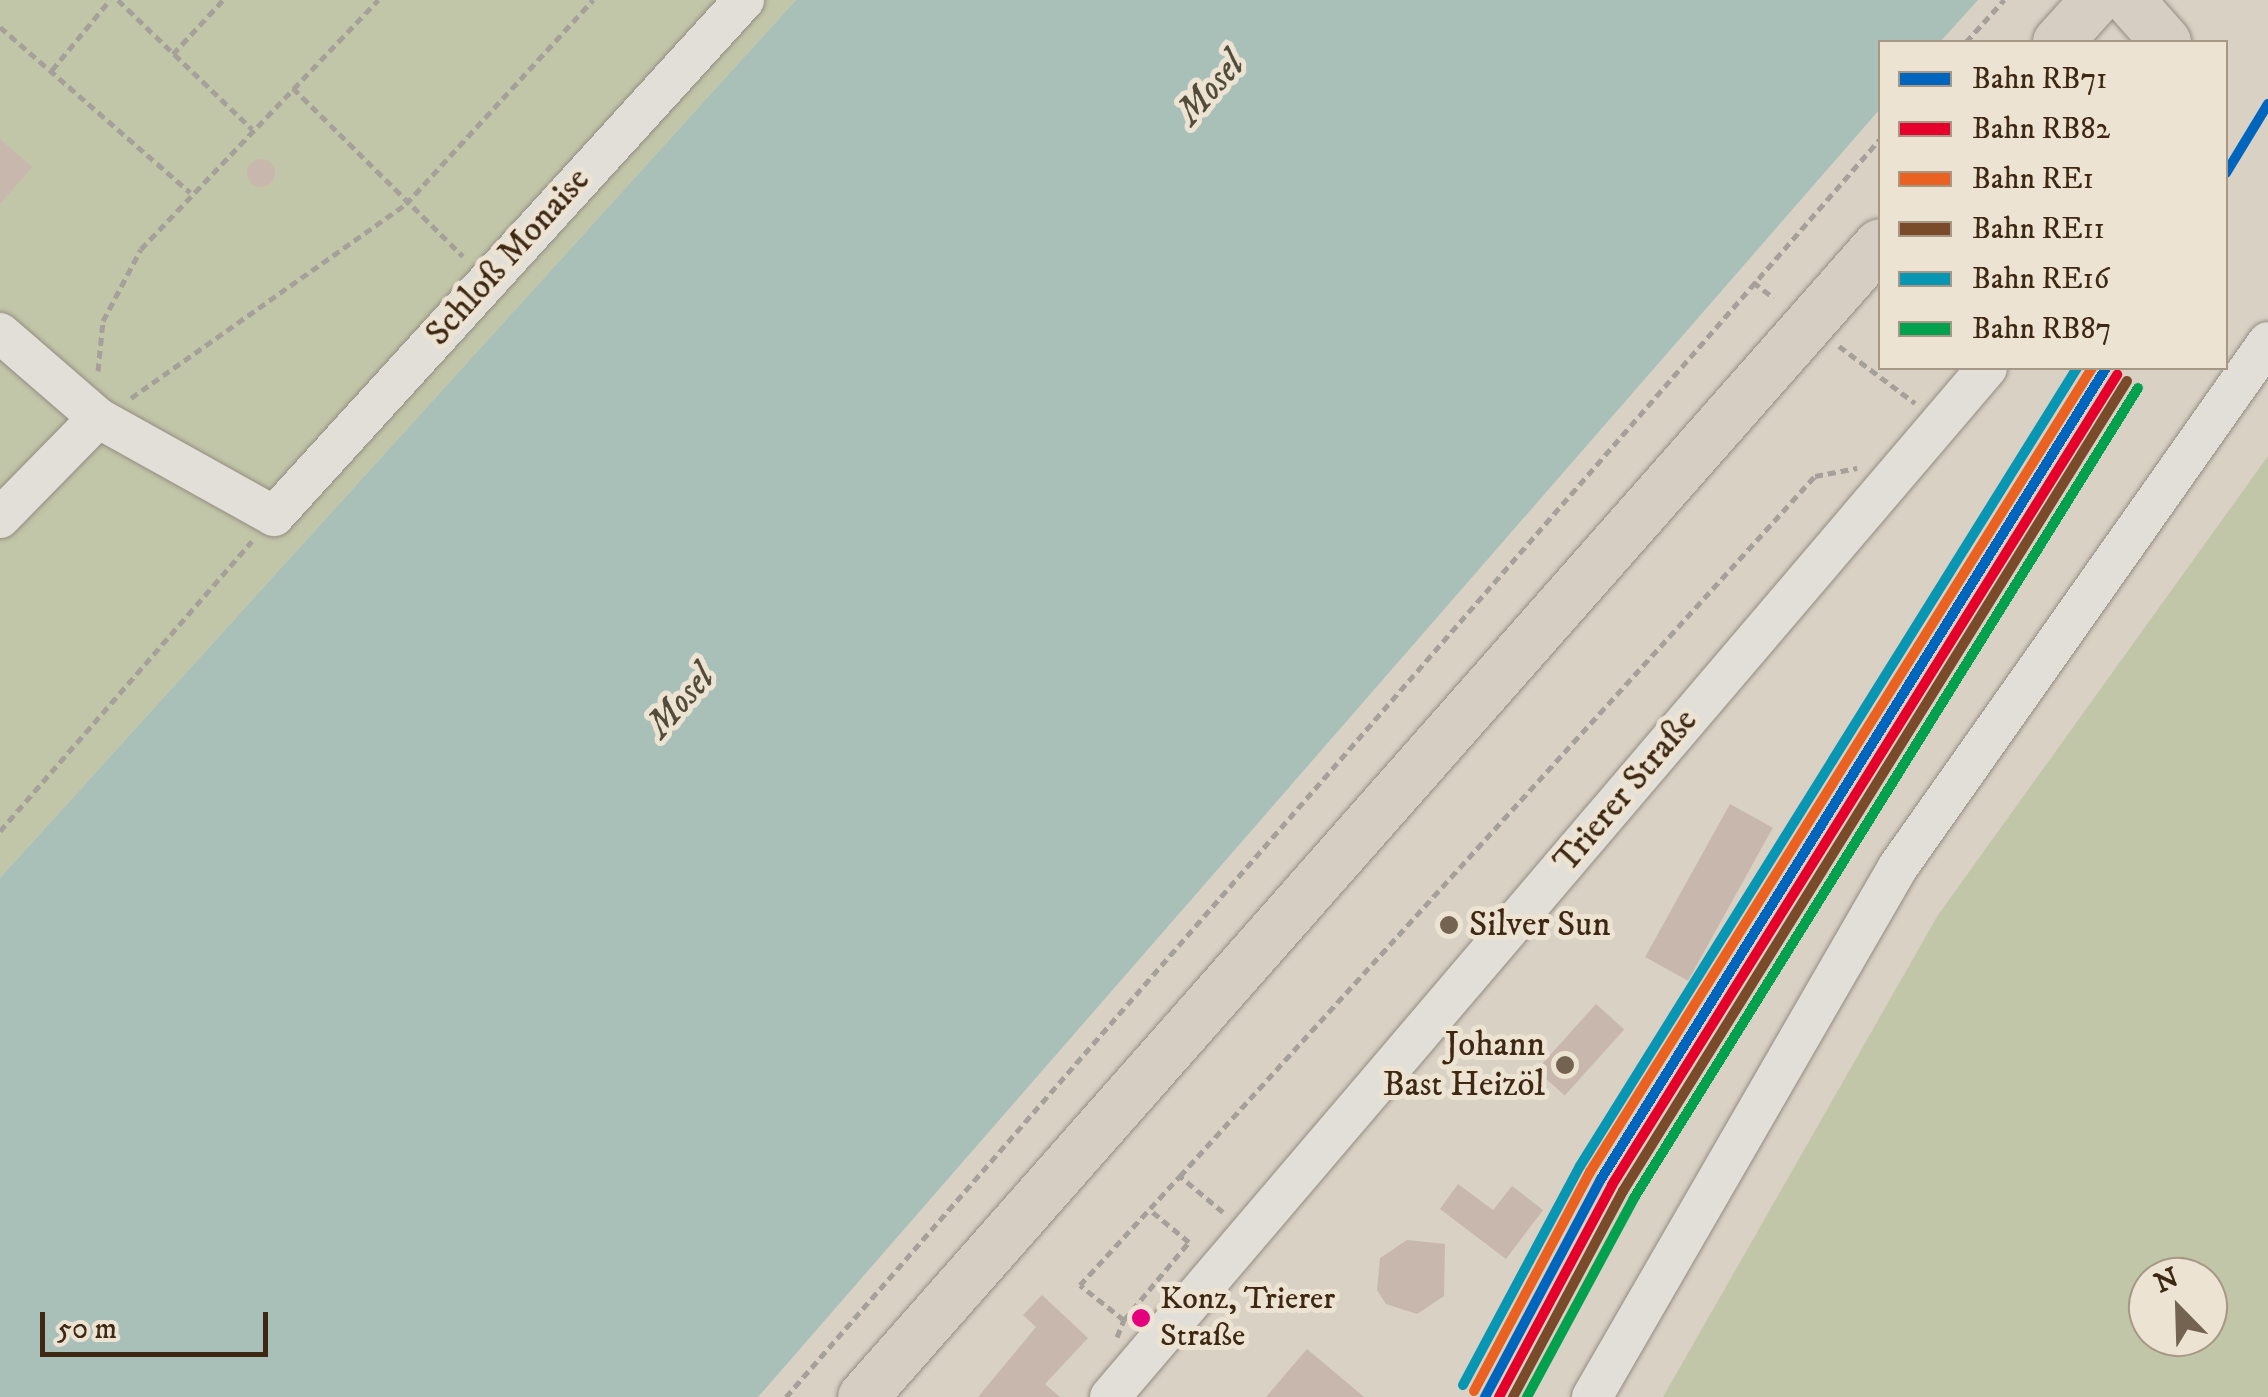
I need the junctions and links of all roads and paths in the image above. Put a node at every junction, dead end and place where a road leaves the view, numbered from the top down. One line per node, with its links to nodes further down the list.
1 (110, 0): 13 (path)
2 (118, 0): 12 (path)
3 (224, 0): 12 (path)
4 (378, 0): 14 (path)
5 (594, 0): 18 (path)
6 (744, 0): 20 (street, Schloß Monaise)
7 (2004, 0): 10 (path)
8 (2096, 18): 11 (main road)
9 (0, 26): 13 (path)
10 (1968, 40)
11 (2160, 40)
12 (173, 54): 15 (path)
13 (52, 70): 17 (path)
14 (293, 88): 15 (path); 18 (path)
15 (252, 129): 17 (path)
16 (1878, 141): 21 (path)
17 (190, 192): 29 (path)
18 (406, 204): 20 (path); 29 (path)
19 (1878, 246): 40 (main road)
20 (488, 278): 31 (street, Schloß Monaise)
21 (1754, 282): 22 (path); 39 (path)
22 (1774, 298)
23 (0, 333): 29 (street)
24 (2268, 342): 42 (street)
25 (1837, 344): 27 (path)
26 (1984, 370): 27 (street, Trierer Straße)
27 (1926, 411): 28 (path); 36 (street, Trierer Straße)
28 (1901, 414)
29 (98, 418): 31 (street); 32 (street)
30 (1870, 454): 34 (path)
31 (274, 516): 33 (path)
32 (0, 518)
33 (0, 831)
34 (1180, 1176): 35 (path); 36 (path)
35 (1150, 1209): 37 (path); 37 (path)
36 (1249, 1234): 38 (street, Trierer Straße)
37 (1124, 1320): 38 (path)
38 (1144, 1357): 41 (street, Trierer Straße)
39 (786, 1397)
40 (862, 1397)
41 (1110, 1397)
42 (1592, 1397)

